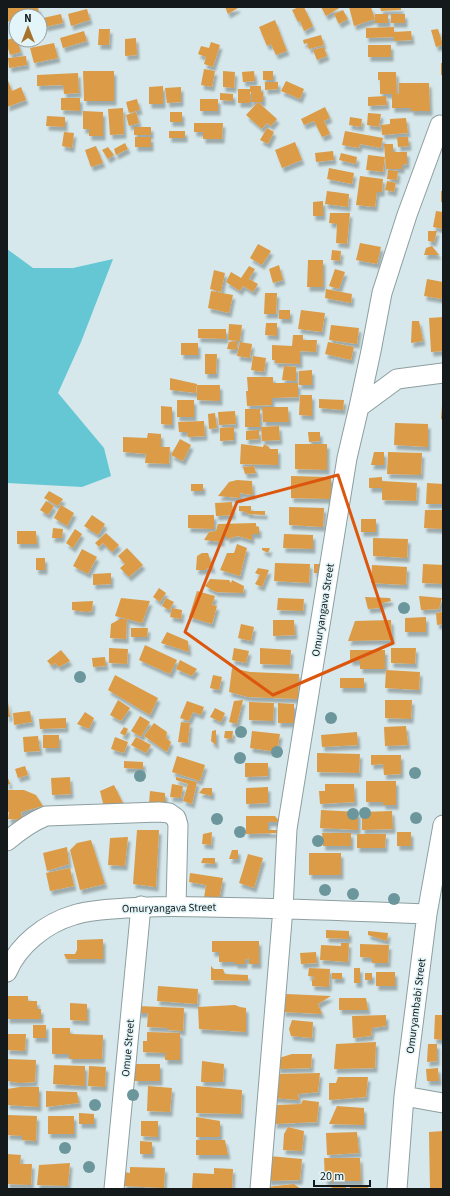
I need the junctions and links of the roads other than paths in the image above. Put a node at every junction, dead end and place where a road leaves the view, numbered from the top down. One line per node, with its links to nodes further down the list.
1 (440, 124): 3 (street, Omuryangava Street)
2 (443, 373): 3 (street)
3 (359, 407): 8 (street, Omuryangava Street)
4 (443, 825): 9 (street, Omuryambabi Street)
5 (7, 841): 7 (street)
6 (141, 906): 7 (street, Omuryangava Street); 10 (street, Omuryangava Street); 13 (street, Omue Street)
7 (176, 906): 8 (street, Omuryangava Street)
8 (283, 908): 9 (street, Omuryangava Street); 14 (street, Omuryangava Street)
9 (427, 914): 11 (street, Omuryambabi Street)
10 (7, 972)
11 (404, 1096): 12 (street); 15 (street, Omuryambabi Street)
12 (443, 1102)
13 (114, 1189)
14 (260, 1189)
15 (397, 1189)

